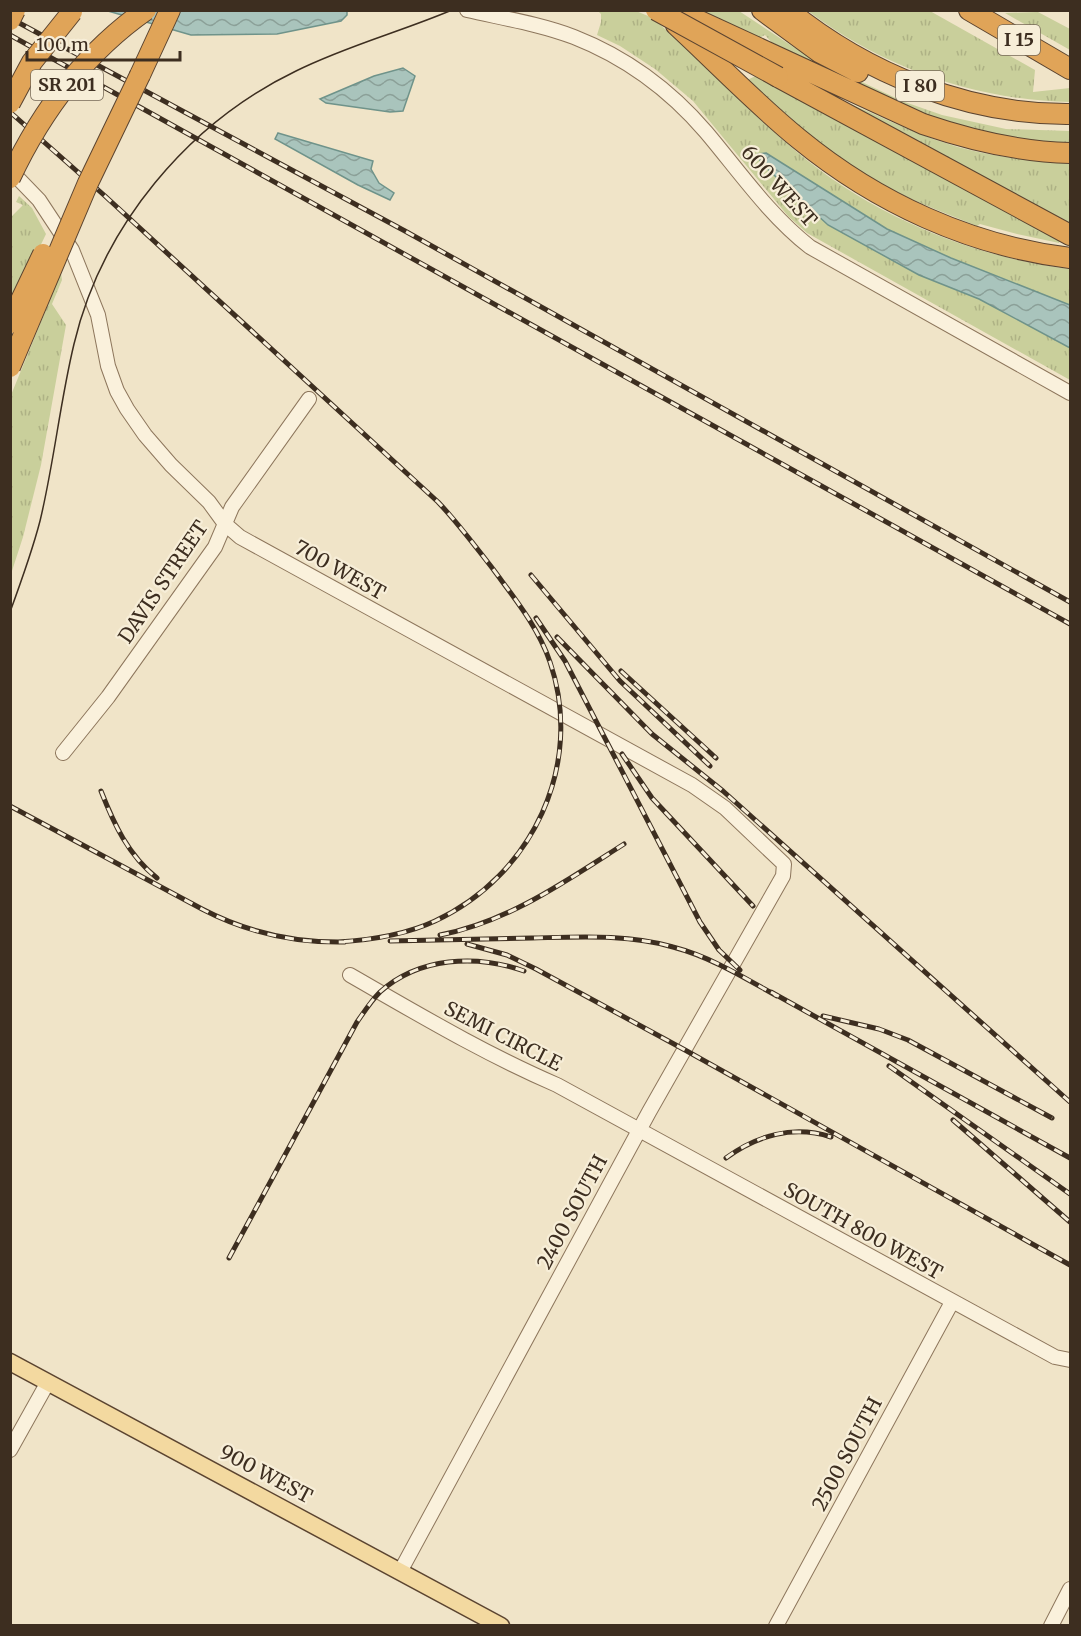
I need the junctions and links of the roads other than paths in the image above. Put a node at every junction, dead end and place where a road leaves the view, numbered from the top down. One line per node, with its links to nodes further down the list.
1 (15, 10): 12 (highway, bridge)
2 (146, 10): 22 (highway, SR 201, bridge)
3 (170, 10): 15 (highway)
4 (467, 10): 27 (street, 600 WEST)
5 (656, 10): 13 (highway, bridge)
6 (661, 10): 24 (highway)
7 (676, 10): 13 (highway)
8 (762, 10): 17 (highway)
9 (788, 10): 17 (highway, I 80)
10 (969, 10): 14 (highway, I 15)
11 (72, 11): 16 (highway); 18 (highway, SR 201, bridge)
12 (10, 20)
13 (782, 69): 20 (highway); 23 (highway)
14 (1070, 69)
15 (140, 75): 25 (highway, bridge); 26 (highway, bridge)
16 (10, 77)
17 (965, 100): 19 (highway, I 80)
18 (10, 103)
19 (1071, 114)
20 (1071, 153)
21 (10, 170): 29 (street, 700 WEST)
22 (10, 178)
23 (1066, 233)
24 (1071, 258)
25 (10, 323)
26 (10, 367)
27 (1071, 393)
28 (309, 399): 29 (street, DAVIS STREET)
29 (225, 524): 30 (street, DAVIS STREET); 31 (street, 700 WEST)
30 (63, 753)
31 (783, 876): 33 (street, 2400 SOUTH)
32 (350, 975): 33 (street, SEMI CIRCLE)
33 (639, 1130): 34 (street, SOUTH 800 WEST); 39 (street, 2400 SOUTH)
34 (952, 1302): 35 (street, SOUTH 800 WEST); 42 (street, 2500 SOUTH)
35 (1071, 1360)
36 (10, 1362): 37 (main road, 900 WEST)
37 (48, 1382): 38 (street); 39 (main road, 900 WEST)
38 (10, 1450)
39 (401, 1570): 41 (main road, 900 WEST)
40 (1071, 1589): 43 (street)
41 (501, 1626)
42 (776, 1626)
43 (1051, 1626)

